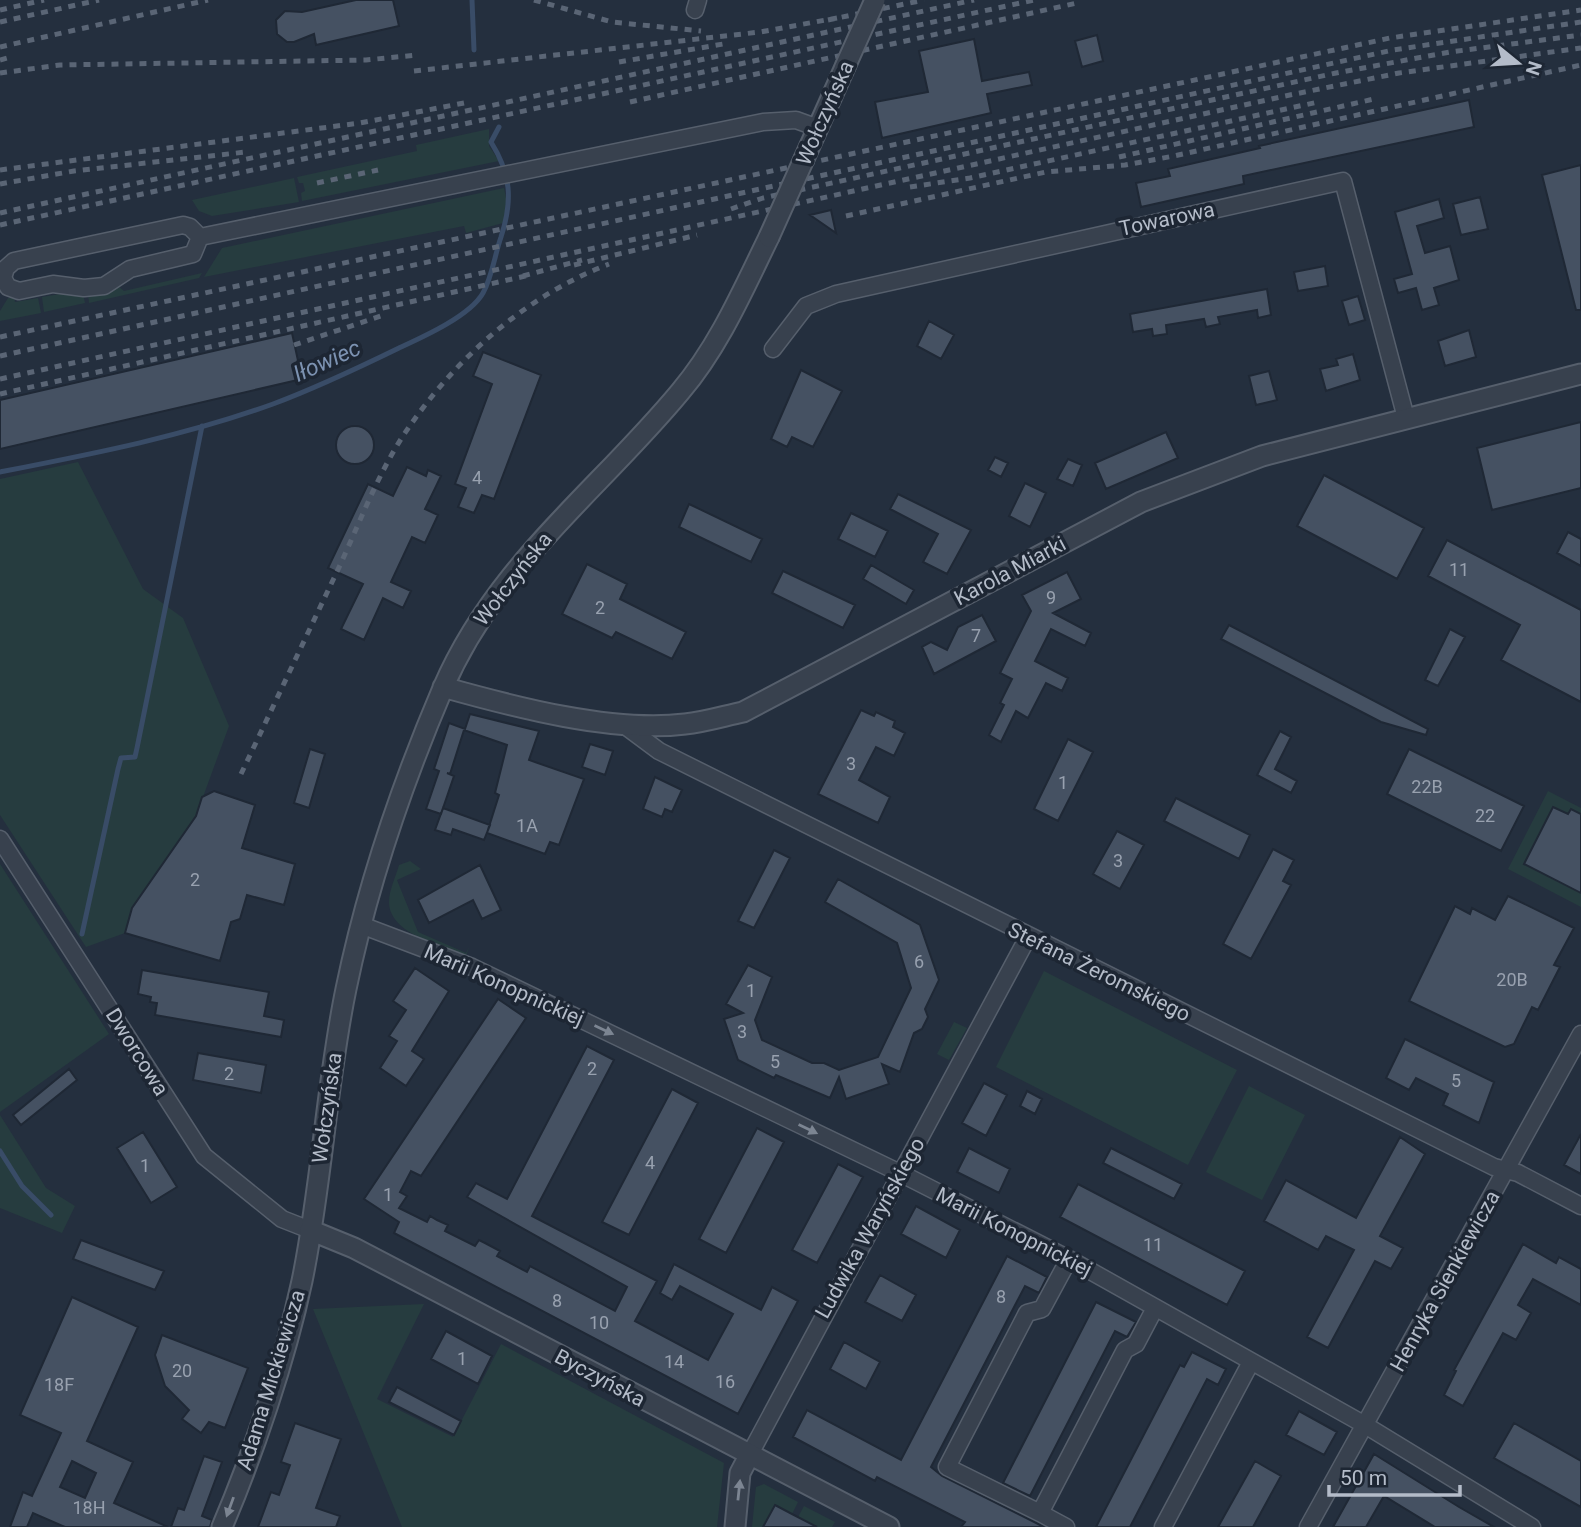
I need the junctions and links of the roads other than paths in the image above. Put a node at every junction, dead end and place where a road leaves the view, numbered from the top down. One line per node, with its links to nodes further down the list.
1 (875, 0): 2 (street, Wołczyńska, bridge)
2 (818, 128): 3 (street); 7 (street, Wołczyńska, bridge)
3 (200, 237): 3 (street)
4 (773, 349): 6 (street, Towarowa)
5 (1581, 374): 6 (street, Karola Miarki)
6 (1406, 418): 8 (street, Karola Miarki)
7 (443, 687): 8 (street, Karola Miarki); 10 (street, Wołczyńska)
8 (624, 725): 11 (street, Stefana Żeromskiego)
9 (0, 839): 16 (street, Dworcowa)
10 (361, 925): 14 (street, Marii Konopnickiej, one-way to 14); 16 (street, Wołczyńska)
11 (1028, 937): 13 (street, Stefana Żeromskiego); 14 (street, Ludwika Waryńskiego)
12 (1581, 1034): 13 (street, Henryka Sienkiewicza)
13 (1506, 1170): 15 (street, Stefana Żeromskiego); 20 (street, Henryka Sienkiewicza)
14 (900, 1173): 17 (street, Marii Konopnickiej); 21 (street, Ludwika Waryńskiego)
15 (1581, 1206)
16 (310, 1230): 21 (street, Byczyńska); 23 (street, Adama Mickiewicza, one-way to 23)
17 (1069, 1259): 18 (street, Marii Konopnickiej); 22 (street)
18 (1156, 1308): 19 (street, Marii Konopnickiej); 22 (street)
19 (1251, 1362): 20 (street, Marii Konopnickiej); 27 (street)
20 (1364, 1425): 28 (street, Henryka Sienkiewicza); 29 (street, Marii Konopnickiej)
21 (750, 1454): 24 (street, Ludwika Waryńskiego, one-way to 21); 25 (street, Byczyńska)
22 (1040, 1513): 26 (street)
23 (222, 1527)
24 (735, 1527)
25 (889, 1527)
26 (1066, 1527)
27 (1163, 1527)
28 (1308, 1527)
29 (1531, 1527)

